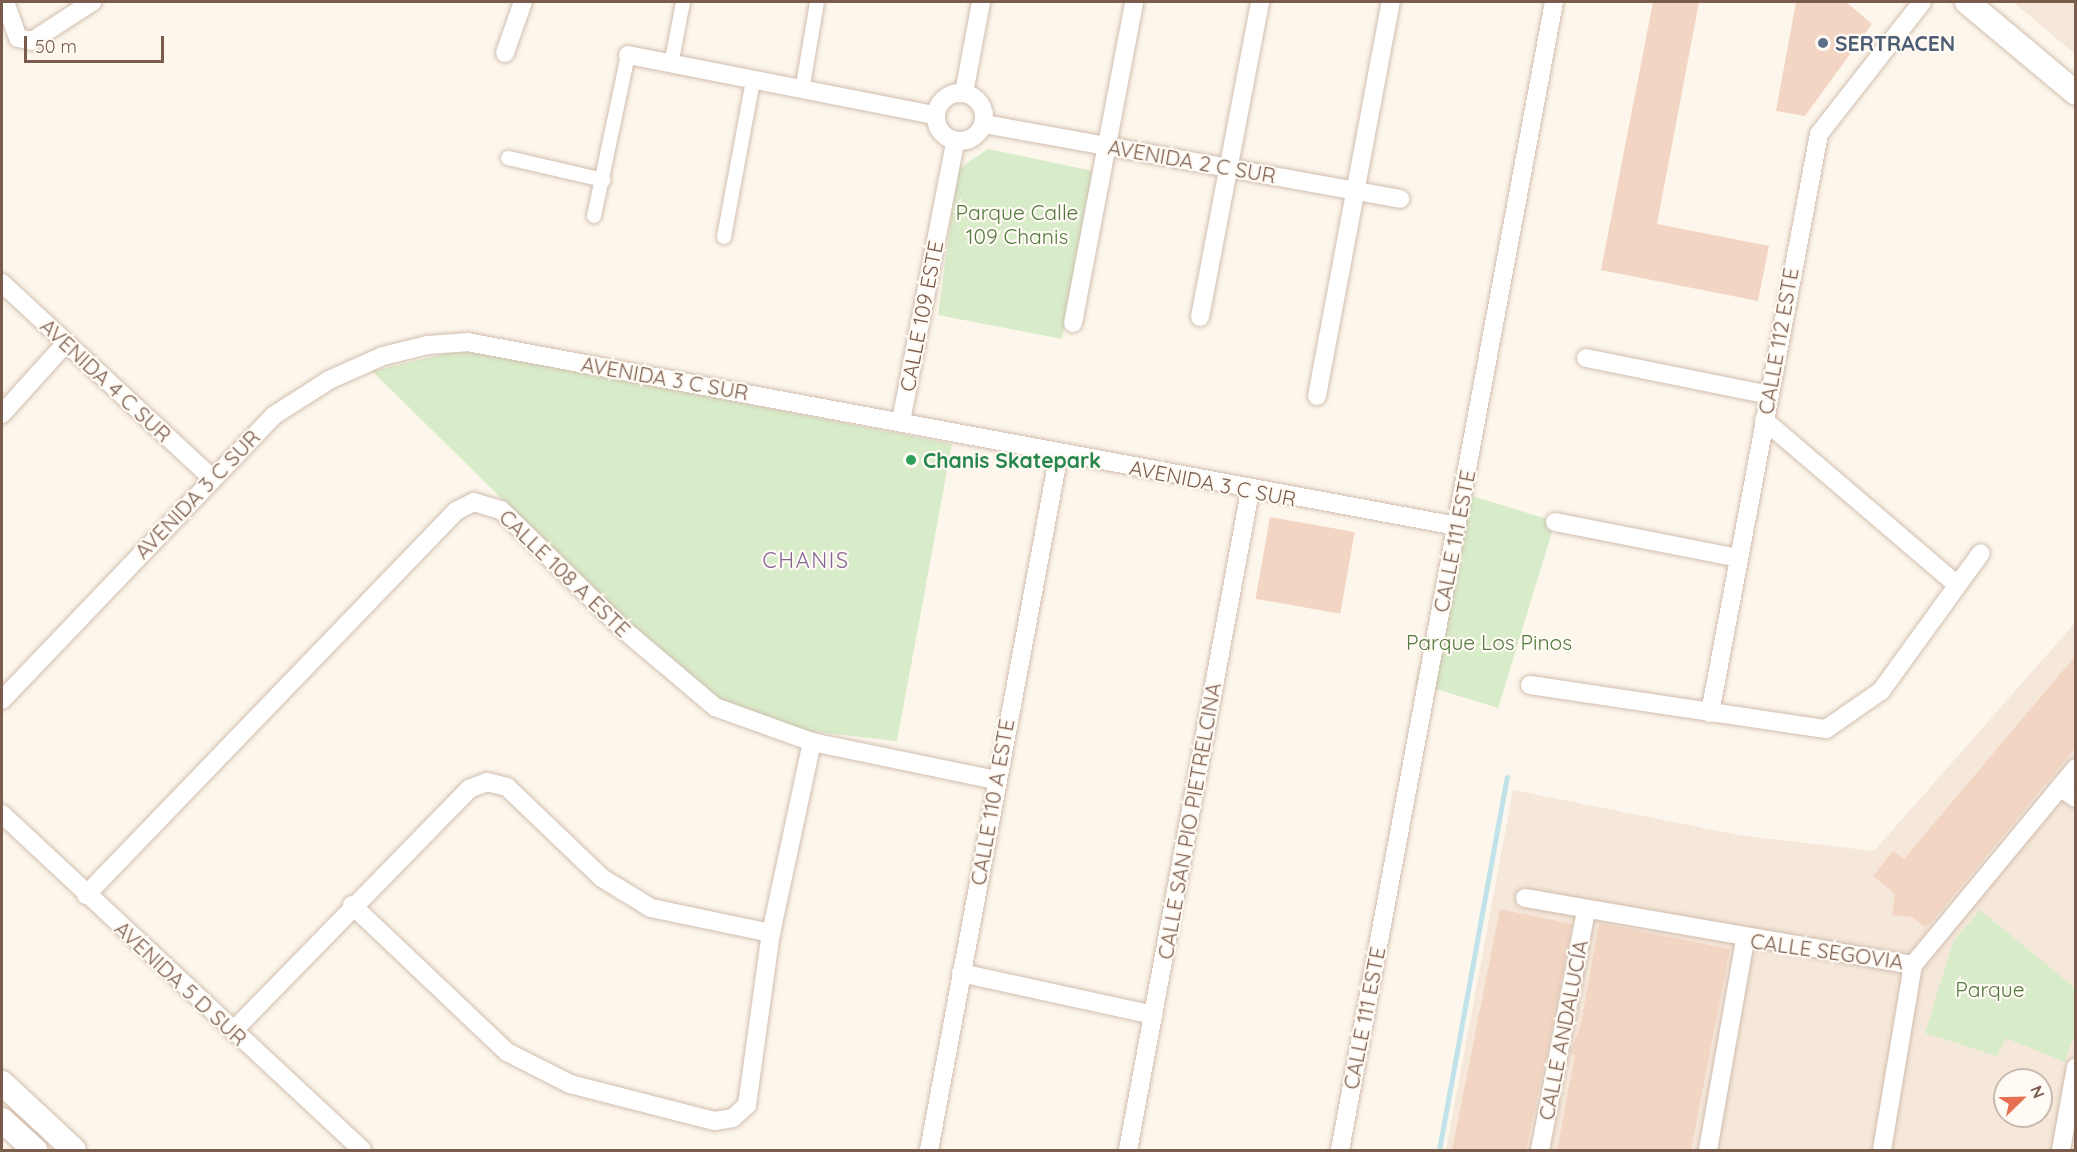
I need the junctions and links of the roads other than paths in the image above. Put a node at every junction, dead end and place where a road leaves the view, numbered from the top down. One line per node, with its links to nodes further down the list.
1 (5, 2): 2 (street)
2 (92, 2)
3 (523, 2): 13 (street)
4 (683, 2): 15 (street)
5 (817, 2): 17 (street)
6 (981, 2): 18 (street)
7 (1134, 2): 23 (street)
8 (1260, 2): 25 (street)
9 (1391, 2): 27 (street)
10 (1554, 2): 45 (street, CALLE 111 ESTE)
11 (1923, 2): 36 (street, CALLE 112 ESTE)
12 (1967, 2): 19 (main road)
13 (505, 53)
14 (628, 55): 15 (street); 26 (street)
15 (671, 65): 16 (street)
16 (753, 81): 17 (street); 30 (street)
17 (802, 91): 20 (street)
18 (964, 93): 20 (street); 21 (street)
19 (2076, 93)
20 (935, 116): 22 (street)
21 (984, 124): 22 (street); 23 (street, AVENIDA 2 C SUR)
22 (956, 142): 40 (street, CALLE 109 ESTE)
23 (1107, 146): 25 (street, AVENIDA 2 C SUR); 33 (street)
24 (508, 158): 26 (street)
25 (1228, 168): 27 (street, AVENIDA 2 C SUR); 32 (street)
26 (603, 180): 29 (street)
27 (1356, 191): 28 (street, AVENIDA 2 C SUR); 37 (street)
28 (1400, 199)
29 (594, 216)
30 (724, 237)
31 (2, 283): 34 (street, AVENIDA 4 C SUR)
32 (1200, 317)
33 (1073, 323)
34 (66, 343): 38 (street); 42 (street, AVENIDA 4 C SUR)
35 (1586, 358): 36 (street)
36 (1769, 395): 39 (street, CALLE 112 ESTE)
37 (1317, 396)
38 (2, 414)
39 (1764, 420): 47 (street, CALLE 112 ESTE); 48 (street)
40 (901, 421): 41 (street, AVENIDA 3 C SUR); 42 (street, AVENIDA 3 C SUR)
41 (1059, 453): 43 (street, AVENIDA 3 C SUR); 54 (street, CALLE 110 A ESTE)
42 (212, 477): 50 (street, AVENIDA 3 C SUR)
43 (1250, 491): 45 (street, AVENIDA 3 C SUR); 66 (street, CALLE SAN PIO PIETRELCINA)
44 (1555, 522): 47 (street)
45 (1457, 526): 76 (street, CALLE 111 ESTE)
46 (1981, 553): 48 (street)
47 (1739, 558): 51 (street, CALLE 112 ESTE)
48 (1956, 584): 51 (street)
49 (1530, 685): 51 (street)
50 (2, 700)
51 (1710, 713)
52 (812, 742): 54 (street, CALLE 108 A ESTE); 58 (street, CALLE 108 A ESTE); 62 (street)
53 (2076, 768): 55 (street, CALLE SEGOVIA)
54 (995, 780): 65 (street, CALLE 110 A ESTE)
55 (2060, 787): 56 (street); 64 (street, CALLE SEGOVIA)
56 (2076, 798)
57 (2, 814): 58 (street, AVENIDA 5 D SUR)
58 (86, 895): 67 (street, AVENIDA 5 D SUR)
59 (1526, 898): 61 (street, CALLE SEGOVIA)
60 (352, 905): 62 (street); 62 (street); 67 (street)
61 (1586, 910): 63 (street, CALLE SEGOVIA); 77 (street, CALLE ANDALUCÍA)
62 (771, 933)
63 (1744, 940): 64 (street, CALLE SEGOVIA); 78 (street)
64 (1913, 965): 79 (street)
65 (961, 973): 66 (street); 74 (street, CALLE 110 A ESTE)
66 (1153, 1016): 75 (street, CALLE SAN PIO PIETRELCINA)
67 (233, 1031): 73 (street, AVENIDA 5 D SUR)
68 (2076, 1067): 80 (street)
69 (2, 1083): 72 (main road)
70 (2, 1120): 71 (main road)
71 (35, 1150)
72 (74, 1150)
73 (362, 1150)
74 (929, 1150)
75 (1128, 1150)
76 (1340, 1150)
77 (1540, 1150)
78 (1708, 1150)
79 (1882, 1150)
80 (2061, 1150)

